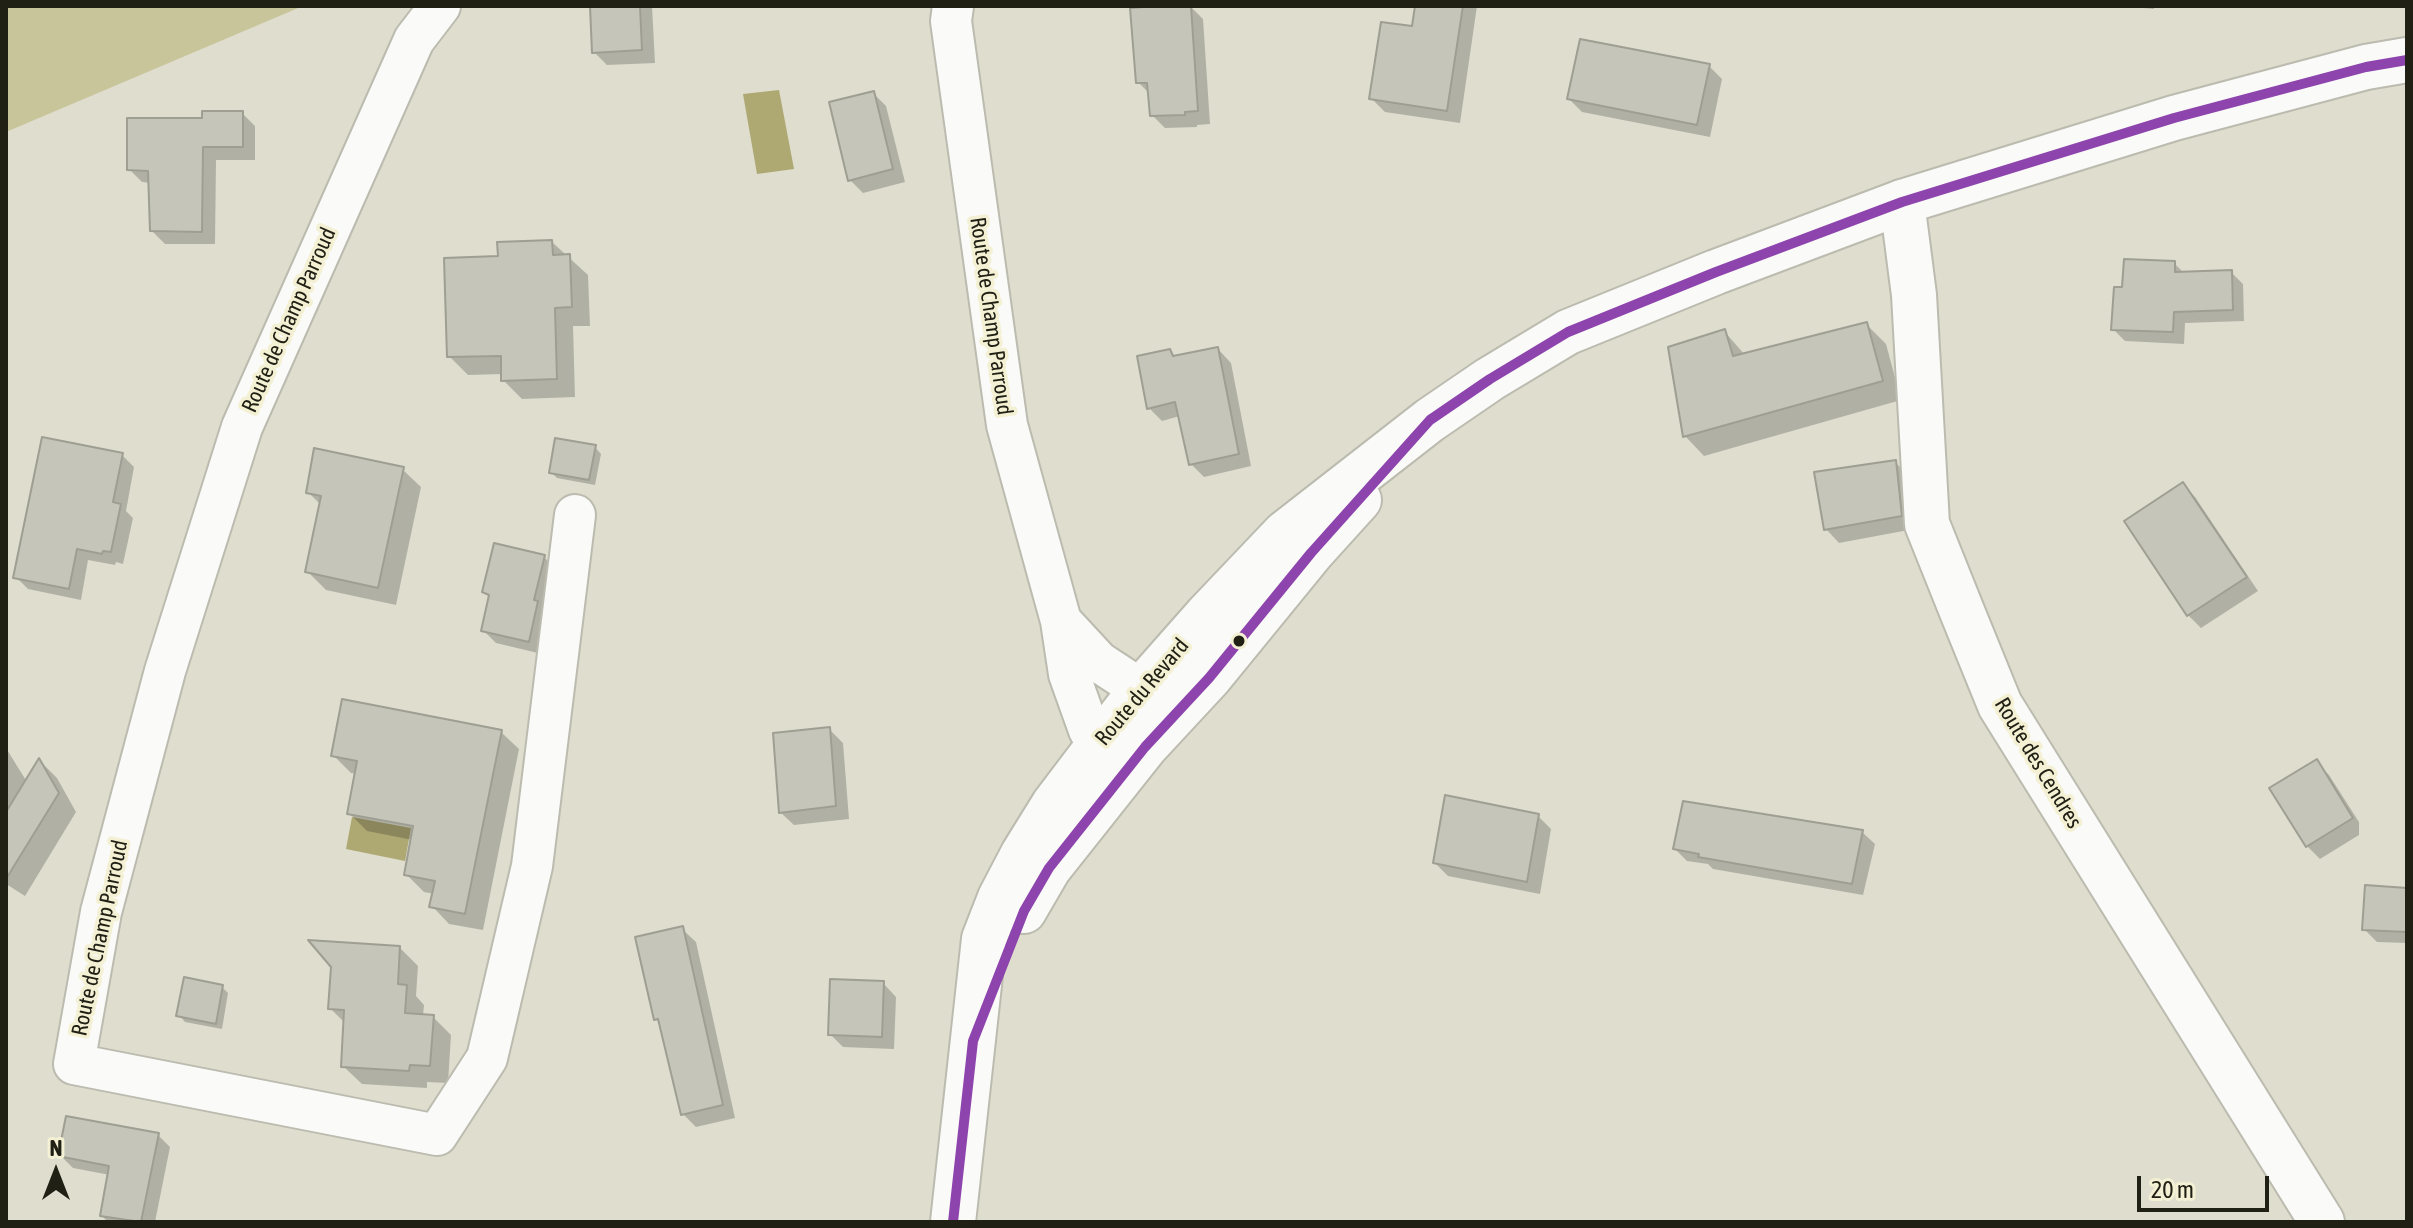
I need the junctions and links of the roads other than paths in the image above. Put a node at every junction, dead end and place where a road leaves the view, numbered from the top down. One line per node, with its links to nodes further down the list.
1 (440, 6): 6 (street, Route de Champ Parroud)
2 (953, 6): 7 (street, Route de Champ Parroud)
3 (2407, 60): 4 (main road, Route du Revard)
4 (1902, 202): 5 (main road, Route du Revard); 13 (main road, Route des Cendres)
5 (1430, 420): 8 (main road, Route du Revard); 10 (main road, Route du Revard)
6 (575, 515)
7 (1061, 621): 8 (street, Route de Champ Parroud); 9 (street, Route de Champ Parroud)
8 (1139, 692): 9 (main road, Route du Revard); 10 (street)
9 (1100, 741): 10 (street); 11 (main road, Route du Revard)
10 (1145, 747): 11 (main road, Route du Revard)
11 (973, 1041): 12 (main road, Route du Revard)
12 (953, 1222)
13 (2322, 1222)

